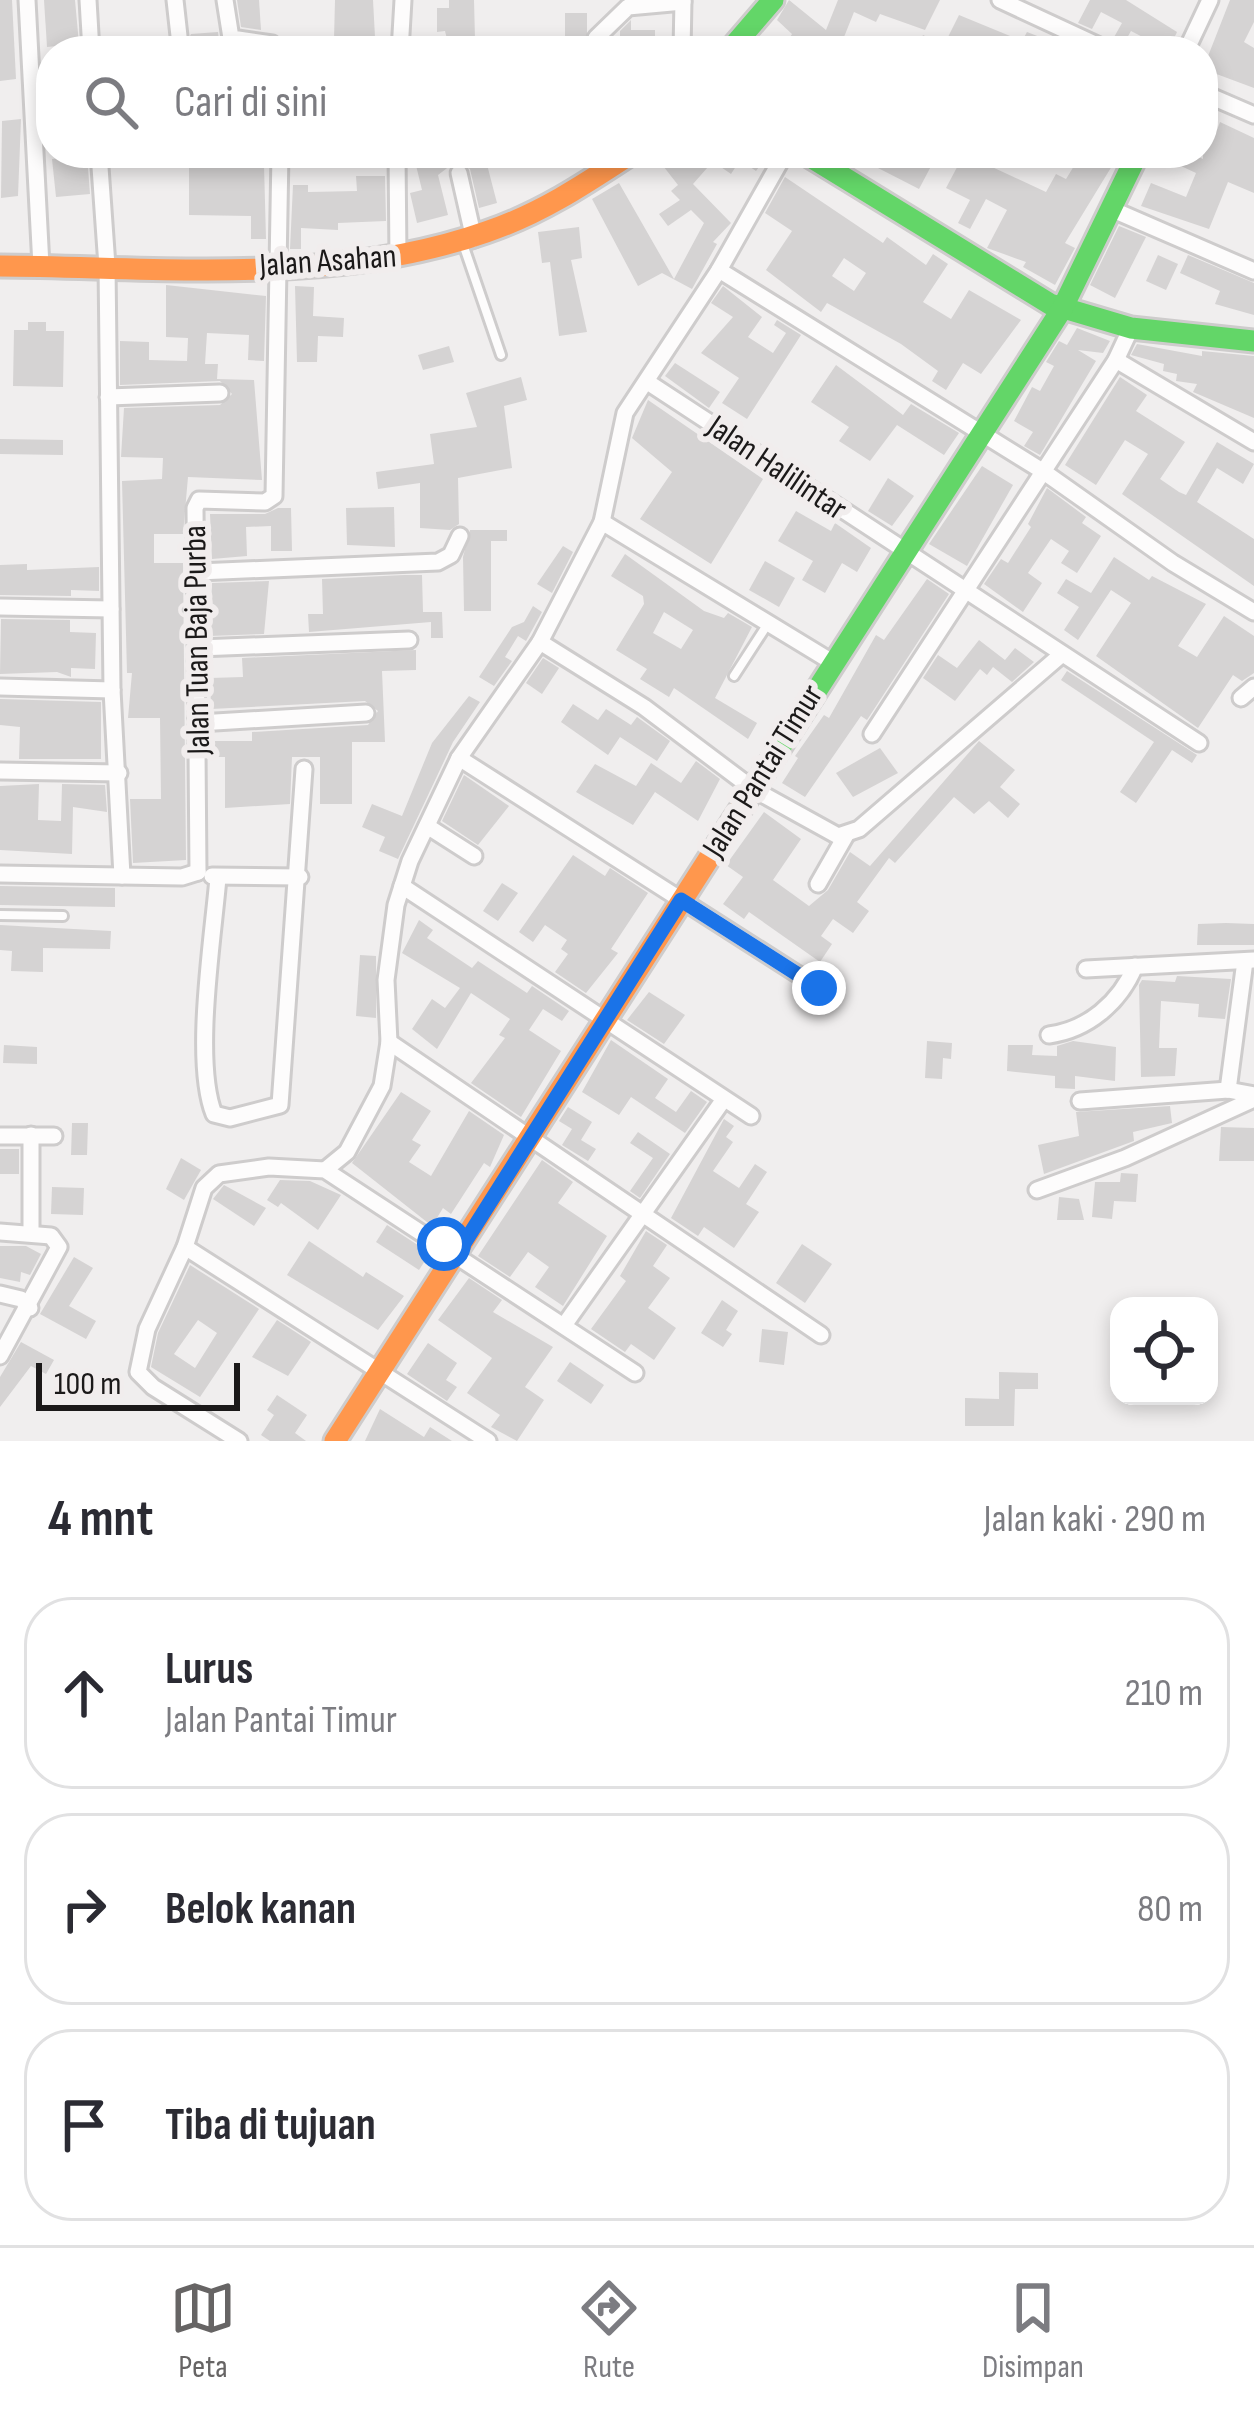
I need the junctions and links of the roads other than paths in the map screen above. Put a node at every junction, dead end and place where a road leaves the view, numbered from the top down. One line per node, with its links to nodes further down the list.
1 (27, 0): 33 (street)
2 (88, 0): 10 (street)
3 (175, 0): 11 (street)
4 (225, 0): 12 (street)
5 (403, 0): 13 (street)
6 (773, 0): 16 (street)
7 (1000, 0): 17 (street)
8 (1210, 0): 18 (street)
9 (683, 1): 14 (street); 15 (street)
10 (90, 36)
11 (179, 36)
12 (231, 36)
13 (401, 36)
14 (598, 36)
15 (682, 36)
16 (742, 36)
17 (1078, 36)
18 (1193, 36)
19 (1218, 99): 20 (street)
20 (1254, 115)
21 (100, 168): 34 (street)
22 (280, 168): 35 (street)
23 (397, 168): 31 (street)
24 (609, 168): 30 (street, Jalan Asahan)
25 (777, 168): 36 (street)
26 (828, 168): 38 (street)
27 (1131, 168): 29 (street, Jalan Pantai Timur)
28 (459, 173): 30 (street)
29 (1111, 209): 37 (street); 38 (street, Jalan Pantai Timur)
30 (468, 242): 31 (street, Jalan Asahan); 41 (lane)
31 (398, 258): 35 (street, Jalan Asahan)
32 (0, 266): 33 (street, Jalan Asahan)
33 (41, 266): 34 (street, Jalan Asahan)
34 (107, 266): 35 (street, Jalan Asahan); 45 (street)
35 (280, 268): 52 (street, Jalan Tuan Baja Purba)
36 (719, 270): 43 (street); 46 (street)
37 (1254, 271)
38 (1062, 309): 39 (street); 46 (street, Jalan Pantai Timur)
39 (1130, 328): 40 (street); 42 (street)
40 (1254, 340)
41 (500, 355)
42 (1116, 360): 47 (street); 48 (street)
43 (649, 383): 49 (street); 51 (street, Jalan Halilintar)
44 (220, 393): 45 (street)
45 (108, 397): 55 (street)
46 (982, 436): 48 (street); 51 (street, Jalan Pantai Timur)
47 (1254, 442)
48 (1044, 472): 53 (street); 56 (street)
49 (602, 522): 57 (street); 59 (street)
50 (460, 536): 52 (street)
51 (906, 551): 53 (street, Jalan Halilintar); 62 (street, Jalan Pantai Timur)
52 (198, 572): 60 (street, Jalan Tuan Baja Purba)
53 (967, 587): 61 (street, Jalan Halilintar); 68 (street)
54 (0, 607): 55 (street)
55 (111, 609): 65 (street)
56 (1254, 612)
57 (770, 622): 62 (street); 63 (lane)
58 (409, 640): 60 (street)
59 (540, 642): 70 (street); 74 (street)
60 (199, 648): 67 (street, Jalan Tuan Baja Purba)
61 (1060, 655): 69 (street, Jalan Halilintar); 76 (street)
62 (832, 662): 74 (street, Jalan Pantai Timur)
63 (734, 676)
64 (0, 687): 65 (street)
65 (112, 690): 73 (street)
66 (366, 713): 67 (street)
67 (199, 723): 78 (street, Jalan Tuan Baja Purba)
68 (872, 734)
69 (1199, 743)
70 (459, 758): 75 (street); 85 (street)
71 (304, 769): 82 (street)
72 (0, 771): 73 (street)
73 (119, 773): 80 (street)
74 (753, 789): 76 (street); 85 (street, Jalan Pantai Timur)
75 (427, 826): 77 (street); 84 (street)
76 (846, 835): 83 (street)
77 (474, 856)
78 (198, 872): 80 (street); 81 (street)
79 (0, 874): 80 (street)
80 (122, 876)
81 (218, 878): 82 (street); 82 (street)
82 (299, 878)
83 (818, 884)
84 (402, 886): 92 (street); 94 (street)
85 (681, 900): 91 (street); 92 (street, Jalan Pantai Timur)
86 (0, 915): 87 (lane)
87 (63, 916)
88 (1249, 960): 89 (street); 95 (street)
89 (1135, 966): 90 (street); 93 (street)
90 (1086, 969)
91 (819, 988)
92 (604, 1019): 97 (street); 103 (street, Jalan Pantai Timur)
93 (1048, 1035)
94 (389, 1042): 103 (street); 104 (street)
95 (1228, 1090): 96 (street); 98 (street)
96 (1254, 1097): 105 (street)
97 (724, 1099): 99 (street); 106 (street)
98 (1080, 1101)
99 (751, 1116)
100 (31, 1135): 101 (street); 102 (street); 108 (street)
101 (0, 1136)
102 (54, 1136)
103 (530, 1139): 106 (street); 110 (street, Jalan Pantai Timur)
104 (325, 1170): 109 (street); 110 (street)
105 (1036, 1190)
106 (644, 1211): 113 (street); 114 (street)
107 (0, 1232): 108 (street)
108 (31, 1233): 112 (street)
109 (185, 1247): 116 (street); 118 (street)
110 (458, 1253): 113 (street); 116 (street, Jalan Pantai Timur)
111 (0, 1294): 112 (street)
112 (30, 1308): 115 (street)
113 (565, 1324): 117 (street)
114 (821, 1336)
115 (0, 1356)
116 (381, 1368): 119 (street, Jalan Pantai Timur); 120 (street)
117 (635, 1373)
118 (239, 1441)
119 (335, 1441)
120 (488, 1441)

